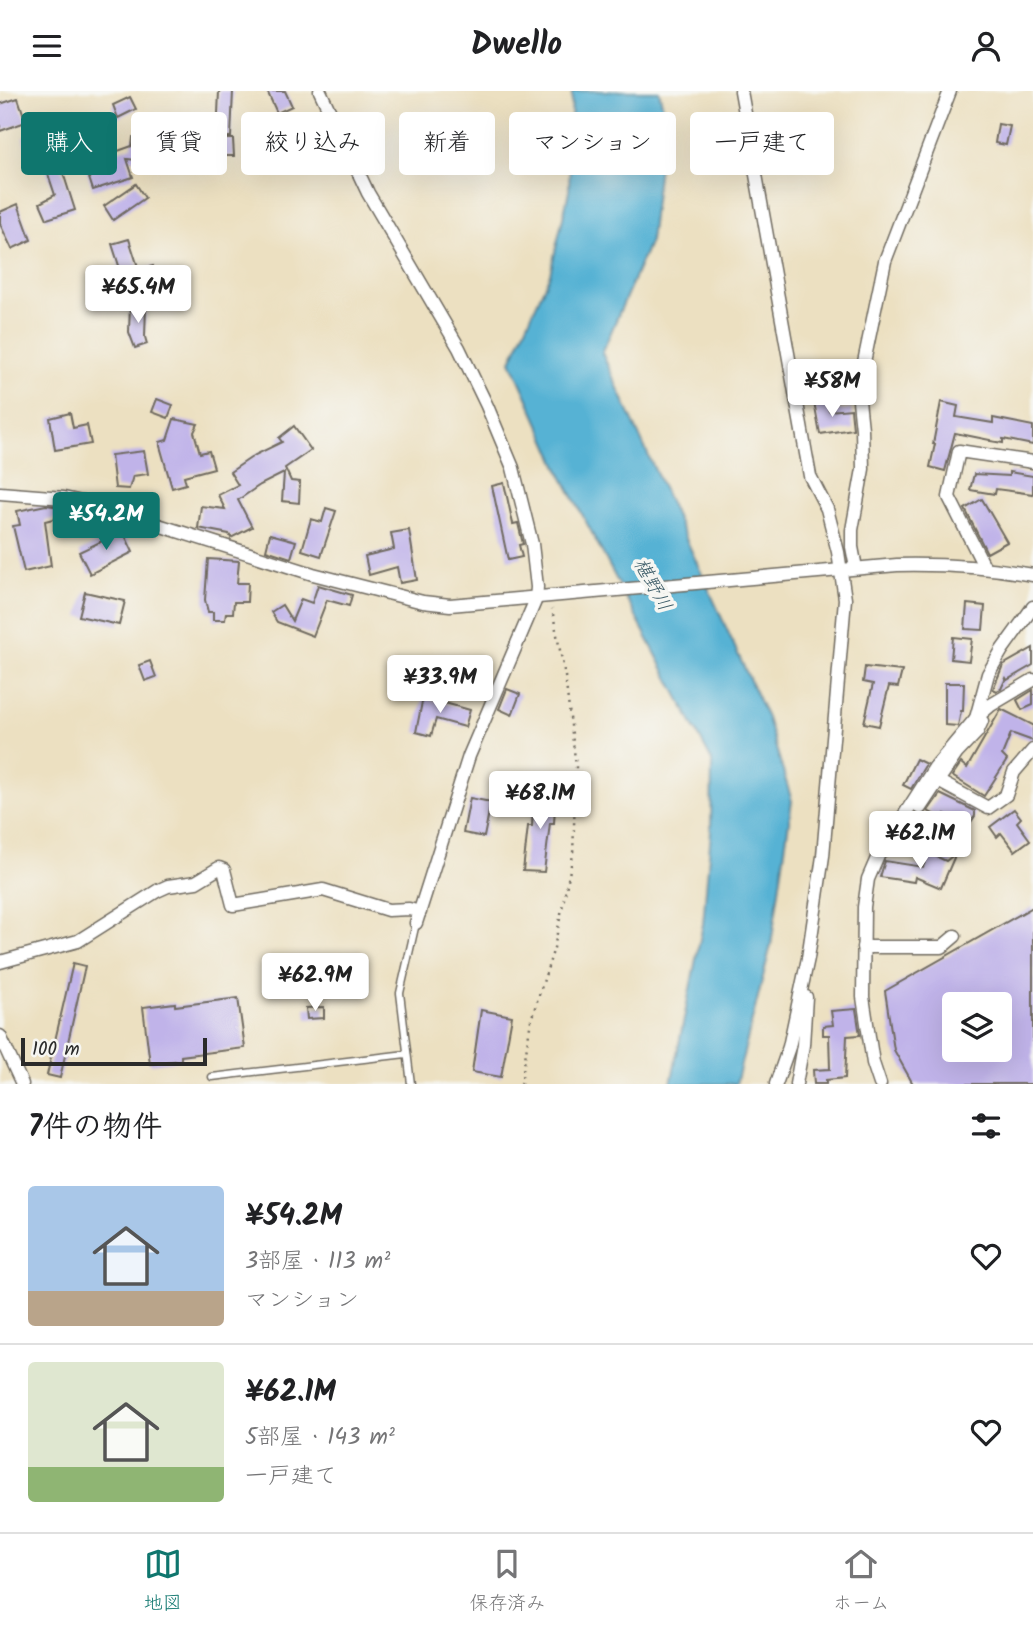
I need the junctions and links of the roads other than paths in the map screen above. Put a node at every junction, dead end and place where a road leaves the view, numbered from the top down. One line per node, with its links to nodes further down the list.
1 (320, 91): 10 (street)
2 (741, 91): 8 (street)
3 (950, 91): 6 (street)
4 (1033, 462): 7 (street)
5 (0, 491): 10 (street)
6 (856, 568): 7 (street); 8 (street)
7 (985, 568): 9 (street)
8 (840, 569): 10 (street); 20 (street)
9 (1033, 575)
10 (536, 599): 17 (street)
11 (1033, 607): 13 (street)
12 (1033, 680): 13 (street)
13 (976, 717): 15 (street); 19 (street)
14 (1033, 750): 15 (street)
15 (938, 781): 16 (street)
16 (920, 808)
17 (418, 918): 21 (street); 23 (lane)
18 (956, 936): 19 (street)
19 (863, 947): 29 (street)
20 (807, 958): 27 (street); 28 (street)
21 (0, 963)
22 (0, 1037): 25 (street)
23 (407, 1054): 24 (lane); 26 (lane)
24 (212, 1077)
25 (22, 1084)
26 (411, 1084)
27 (776, 1084)
28 (796, 1084)
29 (880, 1084)

